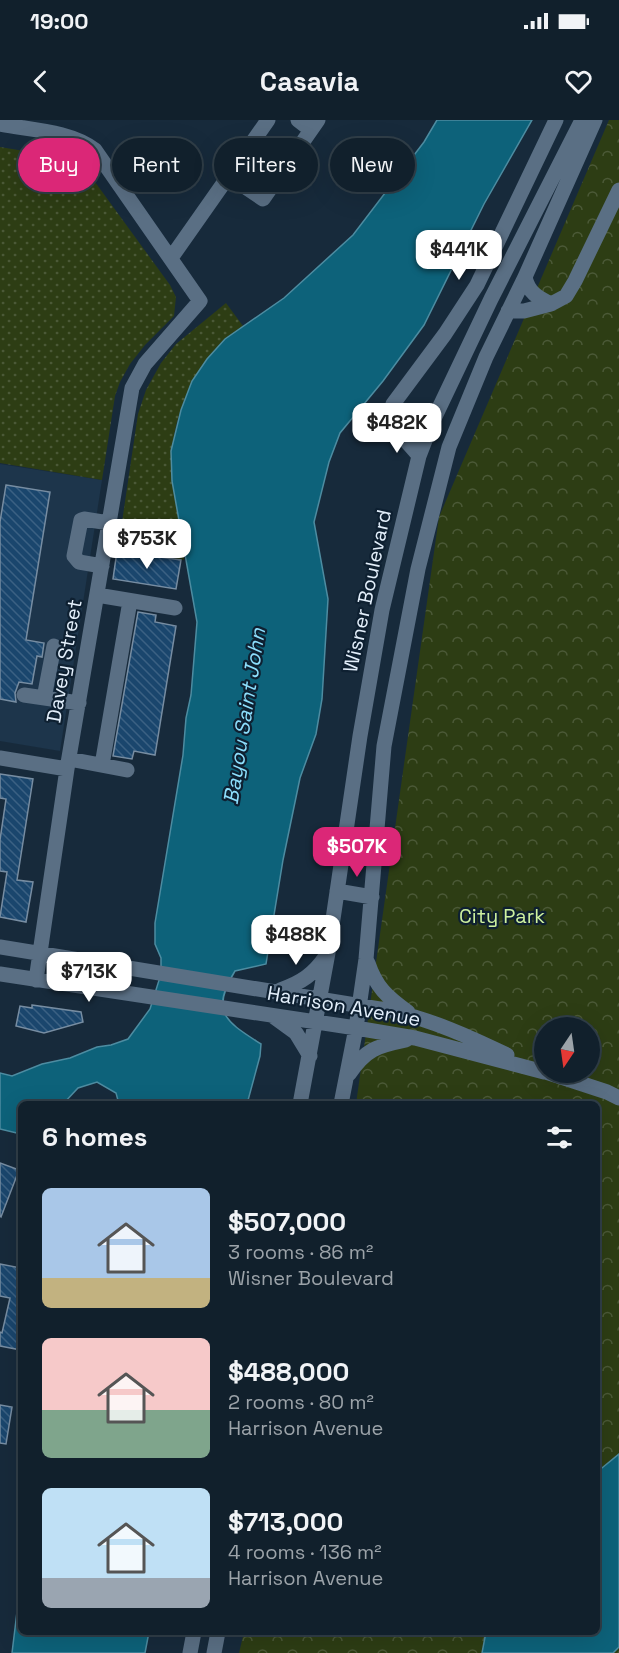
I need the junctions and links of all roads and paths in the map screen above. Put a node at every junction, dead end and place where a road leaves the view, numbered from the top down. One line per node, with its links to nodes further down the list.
1 (268, 120): 8 (street)
2 (298, 120): 6 (street)
3 (556, 120): 19 (street)
4 (595, 120): 7 (street, Wisner Boulevard)
5 (0, 124): 14 (street)
6 (315, 125): 9 (street)
7 (581, 130): 15 (street, Wisner Boulevard); 18 (street, Wisner Boulevard)
8 (255, 138)
9 (306, 138)
10 (619, 190): 16 (street)
11 (218, 192): 14 (street)
12 (253, 192): 13 (street)
13 (268, 192)
14 (171, 258): 21 (street, Davey Street)
15 (525, 277): 16 (street); 17 (street, Wisner Boulevard)
16 (551, 304): 17 (street)
17 (508, 311): 24 (street, Wisner Boulevard)
18 (431, 425): 19 (street); 20 (street, Wisner Boulevard)
19 (399, 431): 20 (street)
20 (419, 456): 22 (street, Wisner Boulevard)
21 (109, 523): 23 (street, Davey Street); 23 (street)
22 (393, 563): 24 (street); 36 (street, Wisner Boulevard)
23 (102, 566): 25 (street, Davey Street)
24 (418, 569): 37 (street, Wisner Boulevard)
25 (97, 596): 26 (street); 31 (street, Davey Street)
26 (130, 601): 27 (street); 34 (street)
27 (175, 608)
28 (54, 646): 30 (street)
29 (24, 695): 30 (street)
30 (44, 698): 31 (street)
31 (78, 703): 33 (street, Davey Street)
32 (0, 758): 33 (street)
33 (68, 764): 34 (street); 39 (street, Davey Street)
34 (102, 765): 35 (street)
35 (127, 770)
36 (337, 891): 37 (street); 40 (street, Wisner Boulevard)
37 (372, 897): 41 (street, Wisner Boulevard)
38 (0, 947): 39 (street, Harrison Avenue)
39 (40, 953): 43 (street, Davey Street); 44 (street, Harrison Avenue)
40 (328, 953): 44 (street); 45 (street, Wisner Boulevard)
41 (366, 958): 46 (street, Wisner Boulevard); 48 (street)
42 (0, 974): 43 (street, Harrison Avenue)
43 (36, 980): 47 (street, Harrison Avenue)
44 (276, 992): 45 (street, Harrison Avenue)
45 (320, 999): 46 (street, Harrison Avenue); 49 (street, Wisner Boulevard)
46 (359, 1005): 48 (street, Harrison Avenue); 50 (street, Wisner Boulevard)
47 (271, 1015): 49 (street, Harrison Avenue); 52 (street)
48 (413, 1016): 53 (street, Harrison Avenue)
49 (316, 1022): 50 (street, Harrison Avenue); 52 (street, Wisner Boulevard)
50 (356, 1028): 51 (street, Harrison Avenue); 55 (street, Wisner Boulevard)
51 (415, 1038): 54 (street, Harrison Avenue); 55 (street)
52 (310, 1056): 58 (street, Wisner Boulevard)
53 (534, 1067)
54 (534, 1069)
55 (347, 1077): 59 (street, Wisner Boulevard)
56 (579, 1083): 57 (street, Harrison Avenue)
57 (619, 1098)
58 (301, 1101)
59 (342, 1101)
60 (193, 1635): 62 (street)
61 (217, 1635): 63 (street)
62 (190, 1653)
63 (214, 1653)

